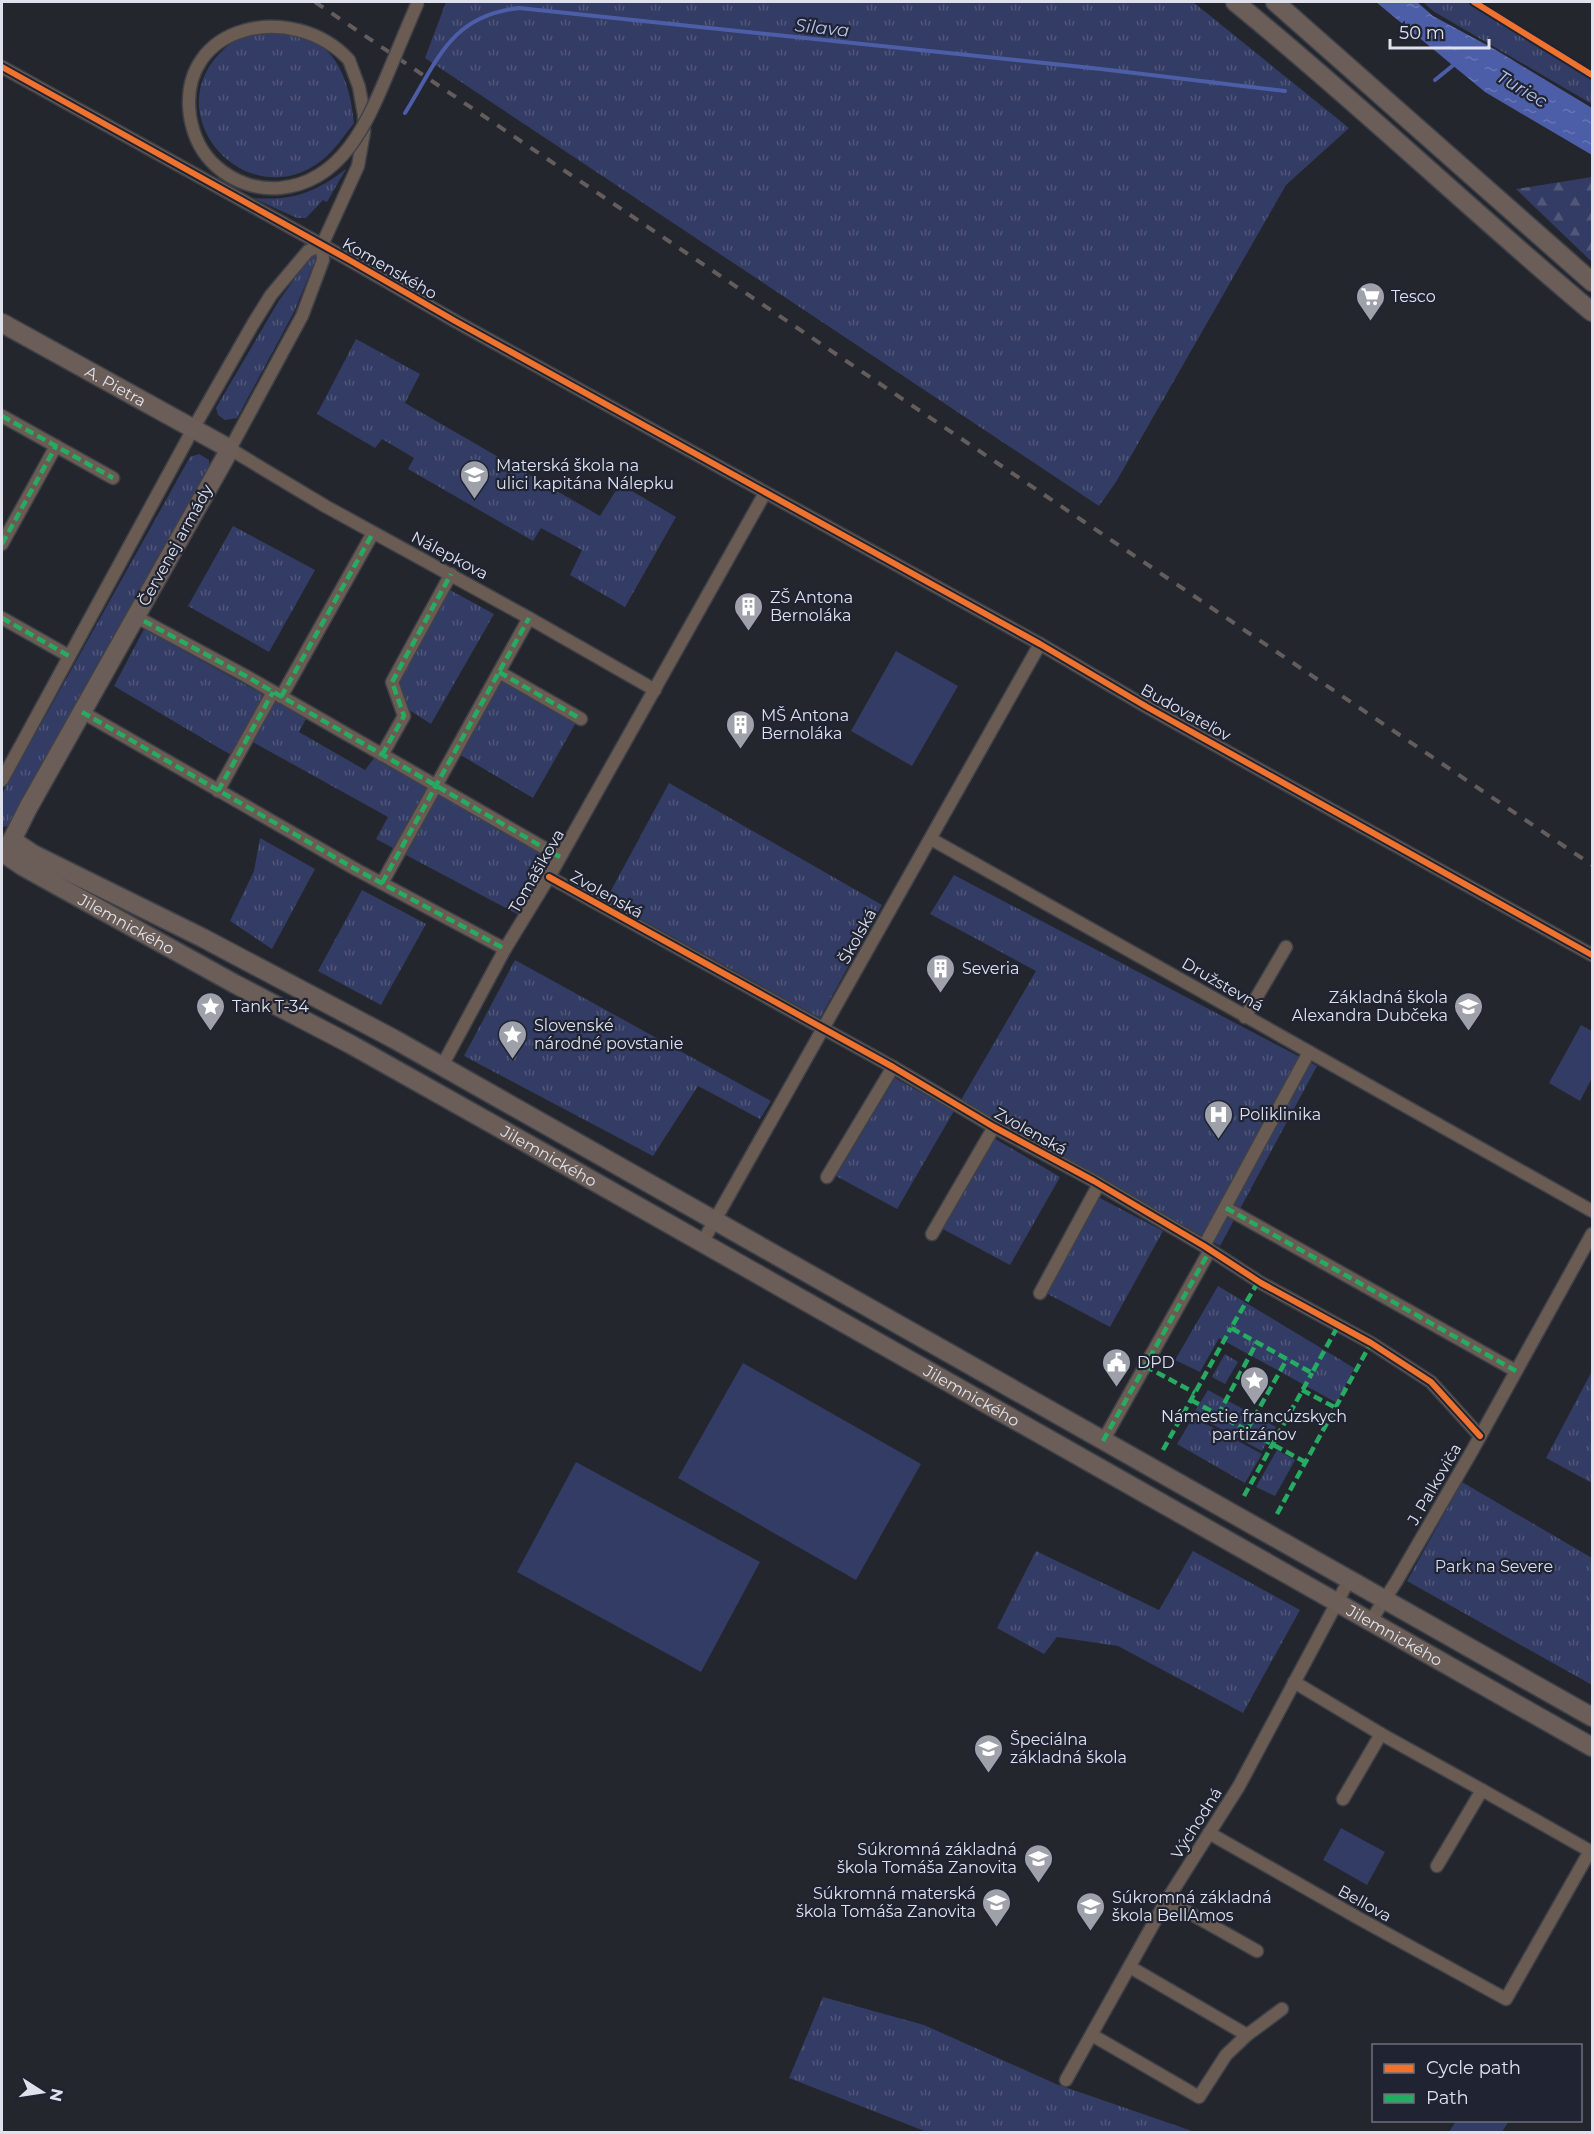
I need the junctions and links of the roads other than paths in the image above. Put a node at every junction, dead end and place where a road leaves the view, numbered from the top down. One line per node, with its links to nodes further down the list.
1 (418, 2): 5 (street, Červenej armády, bridge)
2 (1235, 2): 7 (main road)
3 (1275, 2): 6 (main road)
4 (2, 67): 5 (street, Komenského)
5 (322, 245): 10 (street, Červenej armády); 12 (street, Červenej armády); 14 (street, Komenského)
6 (1593, 282)
7 (1593, 312)
8 (2, 323): 10 (main road, A. Pietra)
9 (2, 416): 11 (street)
10 (193, 429): 12 (main road, A. Pietra); 22 (street, Červenej armády)
11 (56, 446): 13 (street); 16 (street)
12 (230, 449): 15 (street, Nálepkova); 20 (main road, Červenej armády)
13 (113, 478)
14 (765, 493): 21 (street, Budovateľov); 24 (street, Tomášikova)
15 (372, 533): 17 (street, Nálepkova); 25 (street)
16 (2, 544)
17 (451, 574): 19 (street, Nálepkova); 28 (street)
18 (2, 618): 22 (street)
19 (529, 618): 23 (street); 24 (street, Nálepkova)
20 (134, 619): 25 (street); 26 (main road, Červenej armády)
21 (1040, 644): 32 (street, Školská); 39 (street, Budovateľov)
22 (69, 656): 29 (street, Červenej armády)
23 (499, 672): 27 (street); 30 (street)
24 (655, 690): 34 (street, Tomášikova)
25 (277, 695): 28 (street); 31 (street)
26 (82, 712): 31 (street); 33 (main road, Červenej armády)
27 (581, 719)
28 (382, 755): 30 (street)
29 (2, 780)
30 (437, 787): 34 (street); 36 (street)
31 (218, 790): 36 (street)
32 (931, 839): 40 (street, Družstevná); 42 (street, Školská)
33 (5, 844): 41 (main road, Jilemnického); 43 (main road, Jilemnického)
34 (560, 857): 35 (street, Tomášikova)
35 (549, 877): 38 (street, Tomášikova); 42 (street, Zvolenská)
36 (382, 883): 38 (street)
37 (1286, 947): 40 (street)
38 (505, 950): 45 (street, Tomášikova)
39 (1593, 955)
40 (1245, 1017): 44 (street, Družstevná)
41 (362, 1021): 43 (street); 45 (main road, Jilemnického)
42 (824, 1029): 46 (street, Zvolenská); 52 (street, Školská)
43 (350, 1044): 55 (main road, Jilemnického)
44 (1309, 1052): 50 (street); 51 (street, Družstevná)
45 (442, 1066): 52 (main road, Jilemnického)
46 (892, 1067): 47 (street, Zvolenská); 48 (street)
47 (994, 1127): 49 (street, Zvolenská); 53 (street, Zvolenská)
48 (827, 1177)
49 (1099, 1184): 56 (street, Zvolenská); 57 (street)
50 (1226, 1208): 56 (street); 58 (street)
51 (1593, 1211)
52 (715, 1221): 55 (street, Školská); 60 (main road, Jilemnického)
53 (932, 1234)
54 (1593, 1234): 58 (street, J. Palkoviča)
55 (702, 1243): 63 (main road, Jilemnického)
56 (1207, 1248): 59 (street, Zvolenská); 60 (street)
57 (1040, 1293)
58 (1516, 1371): 59 (street, J. Palkoviča)
59 (1480, 1436): 62 (street, J. Palkoviča)
60 (1104, 1441): 61 (main road, Jilemnického)
61 (1349, 1580): 62 (main road, Jilemnického); 63 (street, Východná)
62 (1383, 1599): 64 (street, J. Palkoviča); 66 (main road, Jilemnického)
63 (1336, 1602): 64 (main road, Jilemnického); 65 (street, Východná)
64 (1370, 1622): 68 (main road, Jilemnického)
65 (1294, 1682): 67 (street); 71 (street, Východná)
66 (1593, 1717)
67 (1381, 1734): 69 (street); 70 (street)
68 (1593, 1747)
69 (1482, 1790): 71 (street, Bellova); 72 (street)
70 (1343, 1799)
71 (1209, 1833): 73 (street, Východná)
72 (1437, 1866)
73 (1165, 1903): 74 (street); 75 (street, Východná)
74 (1257, 1951)
75 (1130, 1967): 77 (street, Východná); 78 (street)
76 (1282, 2009): 78 (street)
77 (1092, 2035): 78 (street); 79 (street, Východná)
78 (1247, 2035)
79 (1066, 2080)

